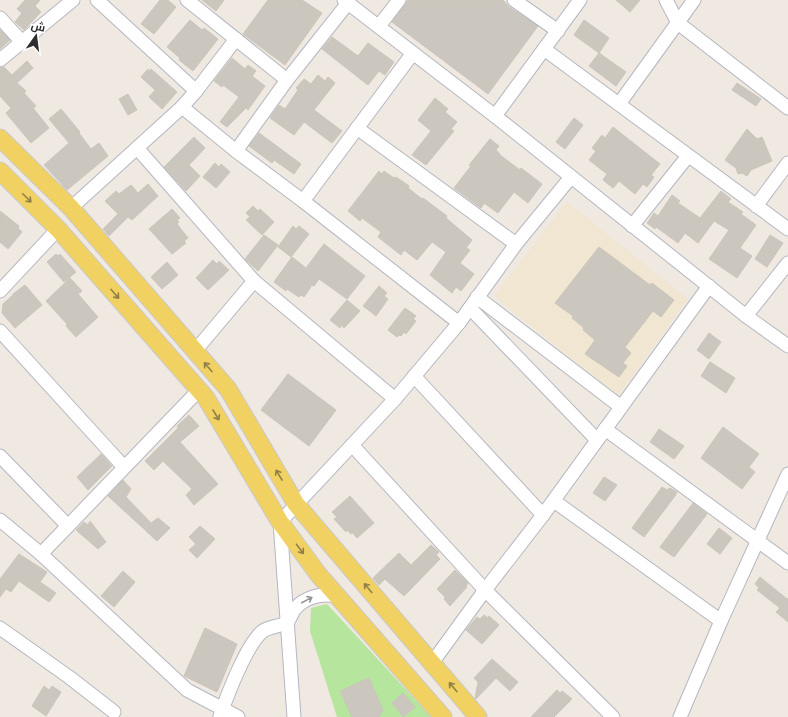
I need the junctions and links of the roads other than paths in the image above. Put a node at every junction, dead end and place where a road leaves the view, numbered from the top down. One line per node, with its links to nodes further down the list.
1 (73, 0): 15 (street)
2 (97, 0): 20 (street)
3 (187, 0): 14 (street)
4 (398, 0): 12 (street)
5 (514, 0): 13 (street)
6 (580, 0): 13 (street)
7 (666, 0): 11 (street)
8 (694, 0): 11 (street)
9 (346, 1): 12 (street); 19 (street)
10 (0, 18): 15 (street)
11 (678, 23): 21 (street); 23 (street)
12 (379, 26): 17 (street)
13 (558, 31): 16 (street)
14 (236, 39): 19 (street); 20 (street)
15 (22, 42): 18 (street)
16 (544, 49): 21 (street); 24 (street)
17 (413, 53): 24 (street); 25 (street)
18 (0, 60)
19 (287, 80): 28 (street)
20 (196, 91): 22 (street)
21 (619, 104): 29 (street)
22 (182, 107): 27 (street); 28 (street)
23 (788, 108)
24 (495, 116): 32 (street)
25 (357, 128): 33 (street); 39 (street)
26 (0, 138): 35 (main road)
27 (136, 148): 35 (street); 41 (street)
28 (236, 151): 33 (street)
29 (688, 156): 34 (street); 36 (street)
30 (788, 163): 34 (street)
31 (0, 171): 37 (main road, one-way to 37)
32 (571, 177): 36 (street); 39 (street)
33 (303, 201): 46 (street)
34 (756, 206): 38 (street)
35 (71, 208): 49 (main road)
36 (632, 226): 42 (street)
37 (58, 229): 43 (street); 51 (main road, one-way to 51)
38 (788, 229)
39 (516, 244): 44 (street)
40 (788, 264): 45 (street)
41 (254, 281): 49 (street); 52 (street)
42 (709, 286): 45 (street); 53 (street)
43 (0, 291)
44 (473, 303): 46 (street); 53 (street); 55 (street)
45 (746, 316): 48 (street)
46 (459, 323): 50 (street)
47 (0, 331): 58 (street)
48 (788, 346)
49 (195, 351): 61 (main road, one-way to 49)
50 (414, 376): 52 (street); 62 (street)
51 (199, 390): 58 (street); 64 (main road, one-way to 64)
52 (395, 399): 56 (street)
53 (621, 407): 54 (street)
54 (605, 429): 55 (street); 66 (street)
55 (597, 440): 60 (street)
56 (352, 444): 61 (street); 69 (street)
57 (0, 456): 65 (street)
58 (124, 467): 65 (street)
59 (788, 474): 66 (street)
60 (554, 501): 62 (street); 72 (street)
61 (296, 504): 64 (street); 74 (main road, one-way to 61)
62 (543, 515): 69 (street)
63 (0, 520): 67 (street)
64 (280, 522): 70 (main road, one-way to 70); 71 (street)
65 (68, 526): 67 (street)
66 (758, 540): 68 (street); 72 (street)
67 (41, 554): 76 (street)
68 (788, 563)
69 (485, 590): 74 (street); 81 (street)
70 (336, 596): 71 (street, one-way to 70); 79 (main road)
71 (287, 622): 76 (street); 78 (street)
72 (721, 622): 82 (street)
73 (0, 628): 75 (street)
74 (432, 663): 80 (main road, one-way to 74)
75 (114, 712)
76 (221, 713): 77 (street)
77 (238, 717)
78 (294, 717)
79 (443, 717)
80 (478, 717)
81 (613, 717)
82 (680, 717)

